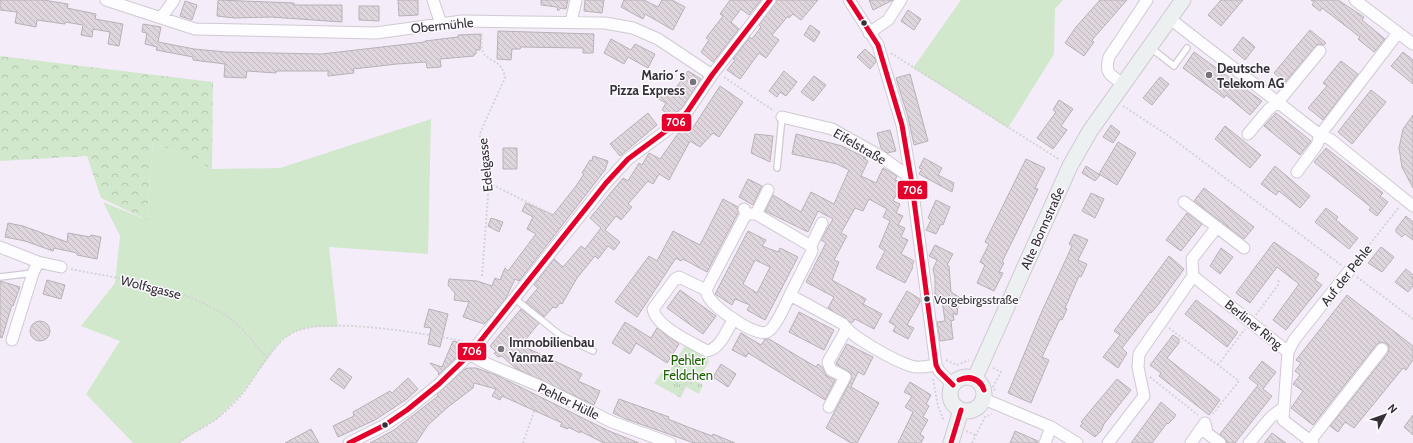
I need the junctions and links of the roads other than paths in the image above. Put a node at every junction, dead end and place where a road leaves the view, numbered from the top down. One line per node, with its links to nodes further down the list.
1 (106, 0): 11 (street, Obermühle)
2 (174, 0): 11 (street)
3 (434, 0): 14 (street)
4 (576, 0): 13 (street)
5 (770, 0): 21 (street)
6 (849, 0): 15 (street)
7 (901, 0): 15 (street)
8 (1147, 0): 22 (street)
9 (1183, 0): 12 (main road, Alte Bonnstraße)
10 (1355, 0): 16 (street)
11 (161, 18): 14 (street, Obermühle)
12 (1169, 18): 18 (main road, Alte Bonnstraße); 23 (street)
13 (571, 22): 14 (street, Obermühle); 21 (street, Obermühle)
14 (441, 24)
15 (869, 33): 29 (street)
16 (1398, 33): 17 (street); 26 (street)
17 (1413, 44)
18 (1149, 47): 19 (lane); 22 (main road, Alte Bonnstraße)
19 (1188, 48)
20 (1320, 51): 23 (street)
21 (712, 75): 47 (street)
22 (1123, 84): 56 (main road, Alte Bonnstraße)
23 (1278, 102): 25 (street); 26 (street)
24 (782, 117): 27 (lane); 29 (street, Eifelstraße)
25 (1248, 134)
26 (1320, 135): 28 (street); 32 (street)
27 (777, 168)
28 (1297, 172)
29 (911, 178): 55 (street)
30 (768, 190): 33 (street)
31 (1184, 202): 35 (street)
32 (1409, 203)
33 (749, 212): 36 (street); 45 (street)
34 (822, 223): 36 (street)
35 (1217, 227): 38 (street); 43 (street)
36 (811, 246): 46 (street)
37 (0, 247): 39 (street)
38 (1244, 248)
39 (38, 262): 40 (street); 42 (street)
40 (61, 267)
41 (1349, 270): 53 (street, Auf der Pehle)
42 (33, 274): 44 (lane); 50 (street)
43 (1193, 276): 53 (street, Berliner Ring); 69 (street)
44 (0, 277)
45 (706, 290): 48 (street); 48 (street)
46 (790, 295): 48 (street); 49 (street)
47 (514, 298): 52 (lane); 54 (street)
48 (733, 320)
49 (846, 330): 55 (street); 59 (street)
50 (12, 340)
51 (1382, 349): 63 (street)
52 (593, 351)
53 (1288, 352): 60 (street, Berliner Ring)
54 (470, 354): 64 (street); 65 (street, Pehler Hülle)
55 (936, 365): 57 (street)
56 (974, 378): 57 (main road); 58 (main road)
57 (953, 385): 61 (main road)
58 (990, 402): 61 (main road); 62 (street)
59 (829, 407)
60 (1283, 408): 63 (street, Berliner Ring); 72 (street)
61 (961, 410): 66 (main road)
62 (1051, 427): 67 (street); 68 (street)
63 (1312, 442)
64 (349, 443)
65 (670, 443)
66 (951, 443)
67 (1045, 443)
68 (1077, 443)
69 (1108, 443)
70 (1191, 443): 71 (street)
71 (1220, 443)
72 (1249, 443)

